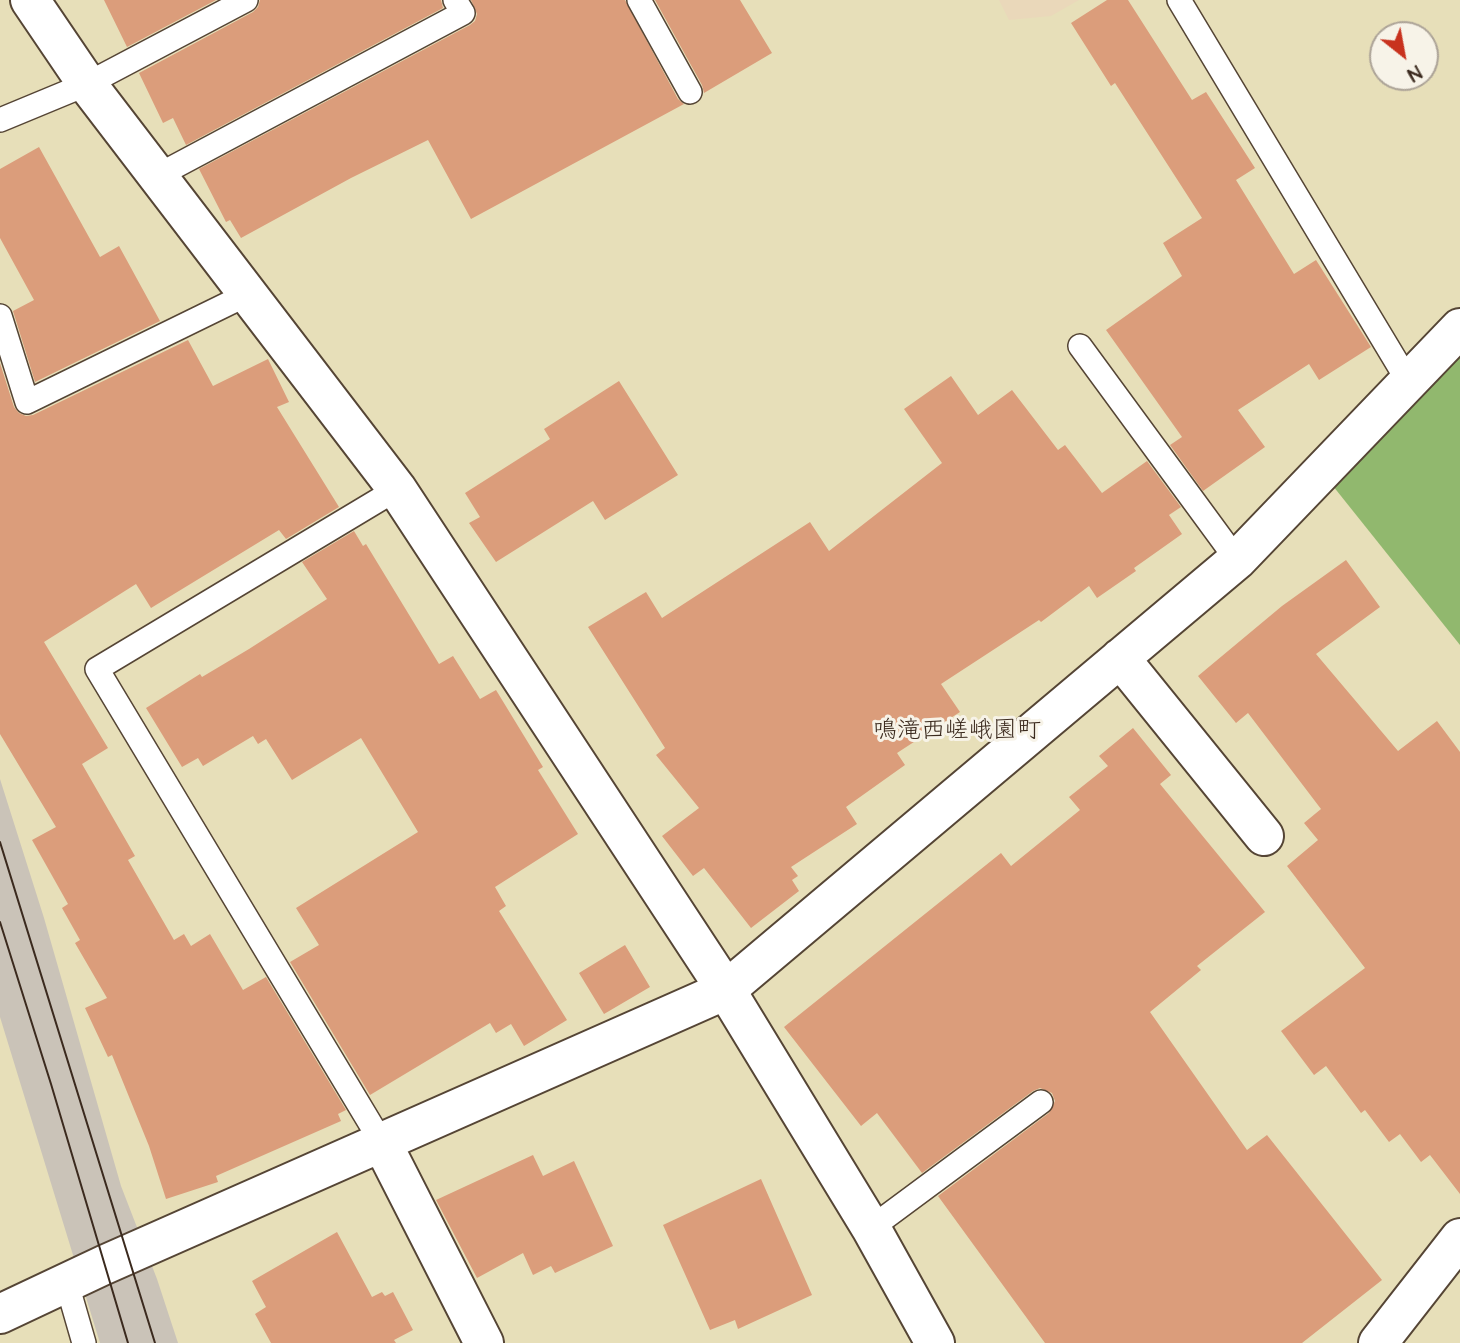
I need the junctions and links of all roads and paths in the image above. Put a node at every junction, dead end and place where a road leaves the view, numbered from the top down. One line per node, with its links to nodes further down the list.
1 (30, 0): 6 (street)
2 (246, 0): 6 (lane)
3 (455, 0): 9 (lane)
4 (639, 0): 7 (lane)
5 (1179, 0): 14 (lane)
6 (87, 84): 8 (lane); 9 (street)
7 (690, 92)
8 (0, 120)
9 (157, 176): 10 (street)
10 (248, 294): 11 (lane); 15 (street)
11 (0, 316)
12 (1460, 328): 14 (street)
13 (1080, 346): 16 (lane)
14 (1408, 381): 16 (street)
15 (397, 489): 19 (street); 21 (lane)
16 (1237, 559): 17 (street)
17 (1120, 658): 18 (street); 19 (street)
18 (1264, 835)
19 (726, 990): 21 (street); 22 (street)
20 (1041, 1102): 22 (lane)
21 (382, 1143): 24 (street); 27 (street)
22 (871, 1228): 28 (street)
23 (1460, 1238): 29 (street)
24 (67, 1284): 25 (street); 26 (lane)
25 (0, 1314)
26 (84, 1343)
27 (484, 1343)
28 (935, 1343)
29 (1378, 1343)

